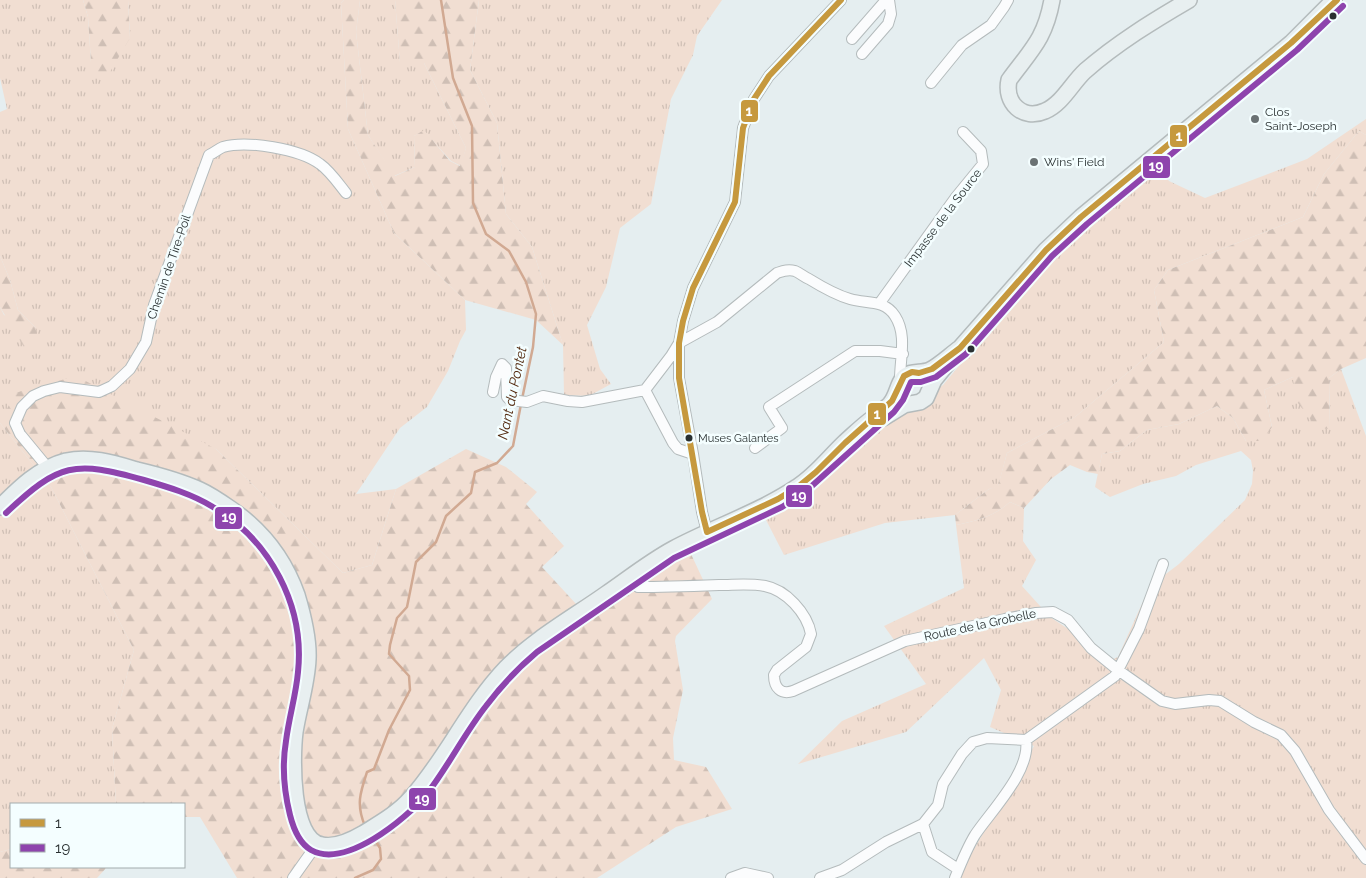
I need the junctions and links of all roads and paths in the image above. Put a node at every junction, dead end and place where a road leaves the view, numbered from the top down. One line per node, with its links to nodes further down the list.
1 (841, 0): 13 (street)
2 (888, 0): 7 (street); 8 (street)
3 (1008, 0): 9 (street)
4 (1052, 0): 5 (main road)
5 (1189, 0)
6 (1334, 1): 14 (main road)
7 (852, 39)
8 (862, 54)
9 (931, 83)
10 (963, 132): 12 (street, Impasse de la Source)
11 (346, 193): 25 (street, Chemin de Tire-Poil)
12 (879, 304): 13 (street); 15 (street)
13 (678, 343): 19 (street); 24 (street)
14 (960, 348): 16 (main road); 18 (main road)
15 (903, 354): 16 (street); 17 (street); 23 (street)
16 (917, 373): 17 (main road); 18 (main road)
17 (900, 386): 21 (main road); 22 (main road)
18 (930, 388): 21 (main road)
19 (645, 390): 20 (street); 24 (street)
20 (493, 392)
21 (912, 402): 22 (main road)
22 (851, 438): 27 (main road)
23 (755, 448)
24 (693, 454): 27 (street)
25 (48, 468): 26 (main road); 33 (main road)
26 (0, 506)
27 (707, 532): 29 (main road)
28 (1163, 564): 30 (street)
29 (628, 579): 30 (street, Route de la Grobelle); 33 (main road)
30 (1118, 670): 31 (street); 34 (street, Route de la Grobelle)
31 (1026, 740): 32 (street); 35 (street)
32 (923, 824): 35 (street); 39 (street)
33 (317, 844): 36 (street)
34 (1366, 858)
35 (957, 874)
36 (294, 878)
37 (731, 878): 38 (street)
38 (768, 878)
39 (820, 878)

